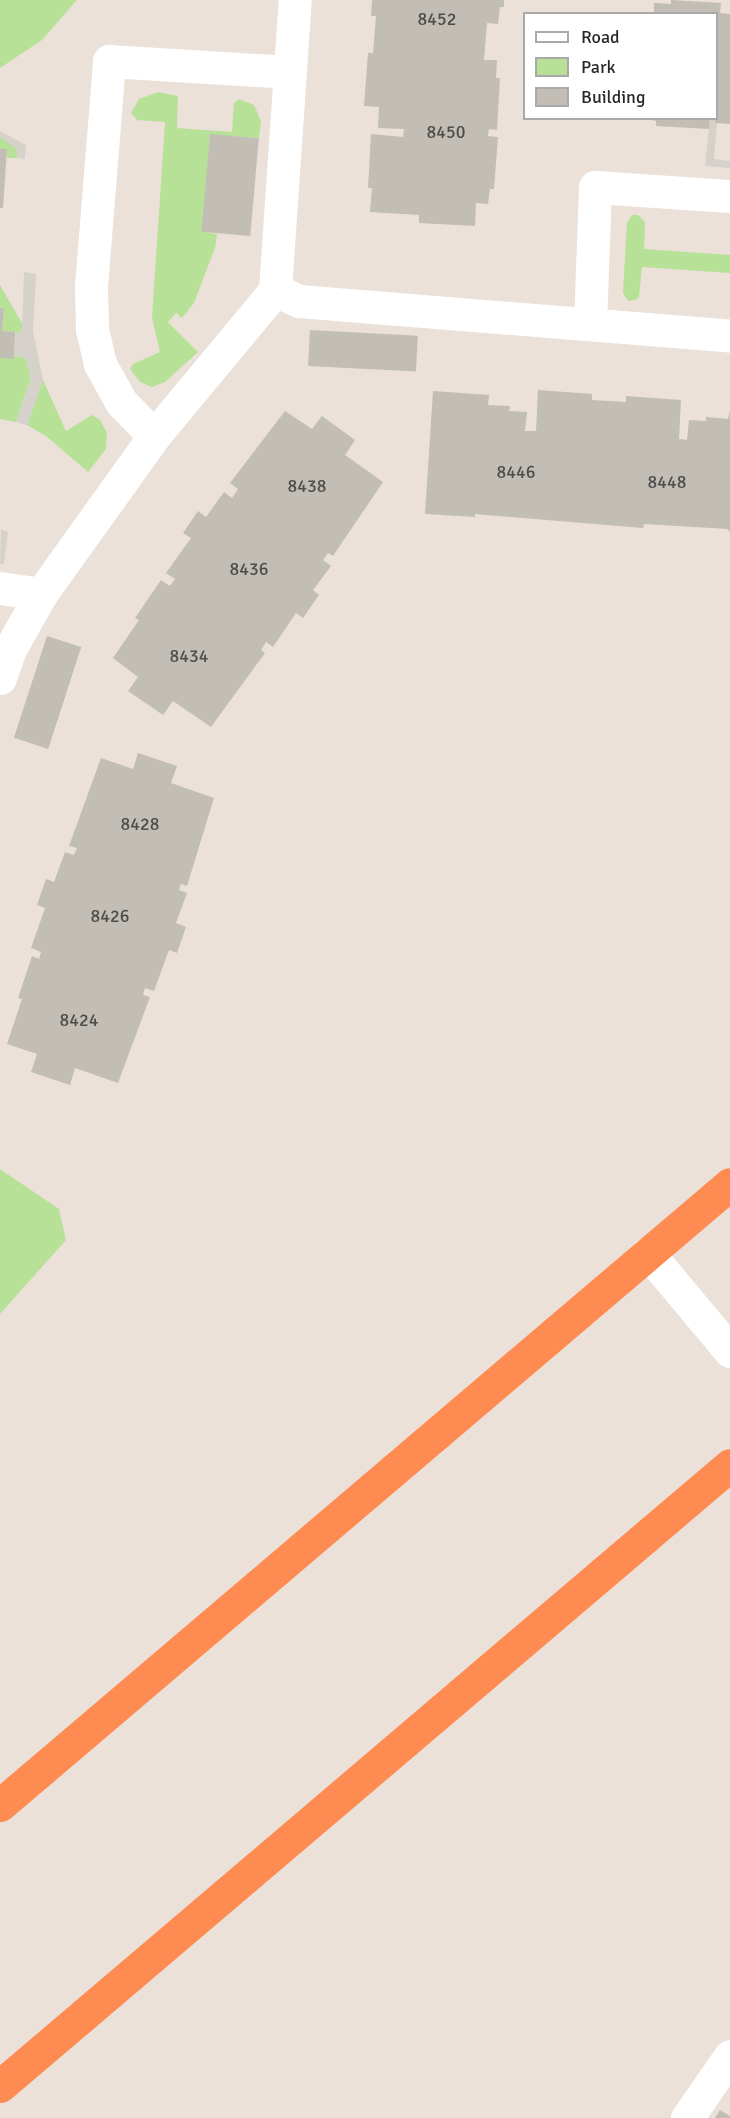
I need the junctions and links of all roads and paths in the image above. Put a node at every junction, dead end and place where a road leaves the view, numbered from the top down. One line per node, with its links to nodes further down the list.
1 (295, 0): 2 (lane)
2 (290, 72): 4 (lane); 7 (lane)
3 (730, 196): 5 (lane)
4 (275, 290): 5 (lane); 7 (lane)
5 (590, 324): 6 (lane)
6 (730, 336)
7 (154, 436): 9 (lane)
8 (0, 588): 9 (lane)
9 (41, 594): 10 (lane)
10 (0, 678)
11 (730, 1184): 12 (highway)
12 (648, 1253): 13 (lane); 15 (highway)
13 (730, 1352)
14 (730, 1465): 17 (highway)
15 (0, 1805)
16 (730, 2055): 18 (lane)
17 (0, 2086)
18 (687, 2118)

